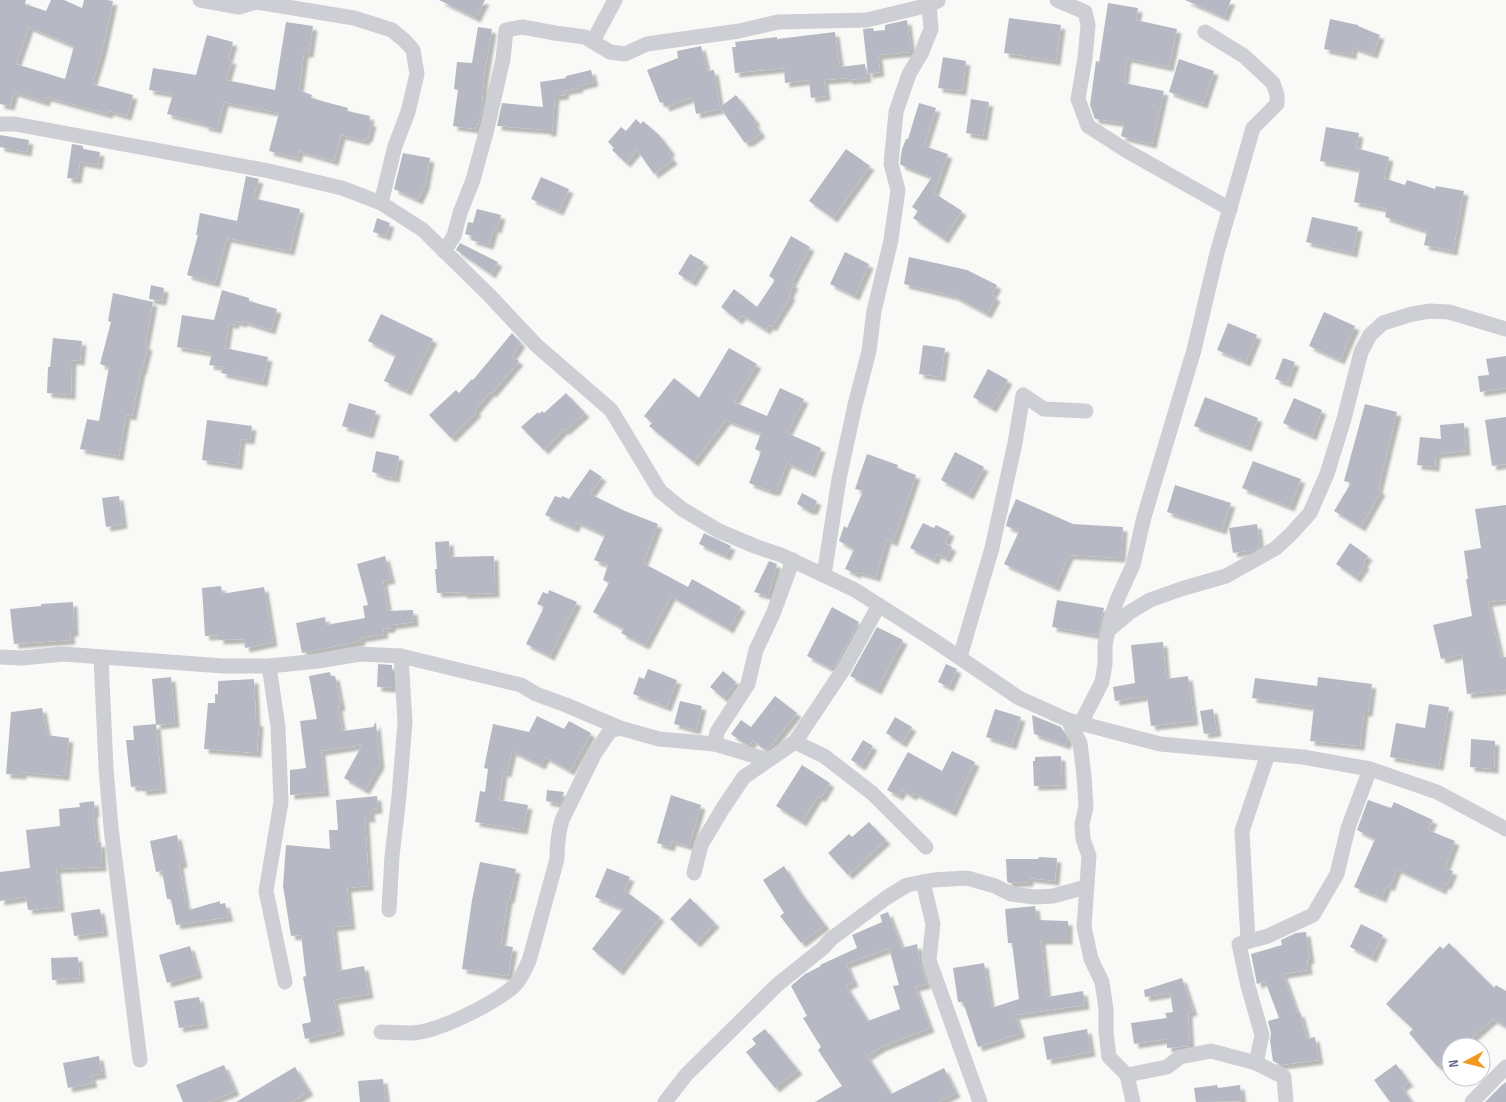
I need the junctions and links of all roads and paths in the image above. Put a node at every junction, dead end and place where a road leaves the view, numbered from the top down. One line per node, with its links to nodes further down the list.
1 (200, 0): 8 (street)
2 (616, 0): 6 (street)
3 (1057, 0): 9 (street)
4 (933, 2): 6 (street); 14 (street)
5 (1205, 32): 9 (street)
6 (593, 41): 10 (street)
7 (0, 124): 8 (street)
8 (381, 203): 10 (street)
9 (1230, 209): 16 (street)
10 (444, 251): 13 (street)
11 (1506, 329): 16 (street)
12 (1086, 411): 20 (street)
13 (793, 560): 14 (street); 27 (street)
14 (824, 575): 15 (street)
15 (879, 605): 20 (street); 25 (street)
16 (1109, 630): 22 (street)
17 (401, 656): 21 (street); 23 (street); 36 (street)
18 (0, 657): 19 (street)
19 (101, 657): 21 (street); 40 (street)
20 (960, 657): 22 (street)
21 (269, 666): 38 (street)
22 (1074, 721): 24 (street); 26 (street)
23 (620, 728): 27 (street); 39 (street)
24 (1100, 729): 26 (street); 28 (street)
25 (795, 742): 29 (street); 32 (street)
26 (1080, 743): 35 (street)
27 (715, 744): 29 (street)
28 (1268, 754): 30 (street); 37 (street)
29 (768, 760): 33 (street)
30 (1370, 769): 31 (street); 37 (street)
31 (1506, 829)
32 (926, 846)
33 (694, 873)
34 (923, 882): 35 (street); 44 (street); 45 (street)
35 (1086, 887): 43 (street)
36 (389, 910)
37 (1248, 941): 41 (street)
38 (285, 982)
39 (381, 1032)
40 (140, 1060)
41 (1256, 1063): 43 (street); 47 (street)
42 (1506, 1068): 48 (street)
43 (1126, 1075): 46 (street)
44 (665, 1102)
45 (980, 1102)
46 (1133, 1102)
47 (1286, 1102)
48 (1472, 1102)

